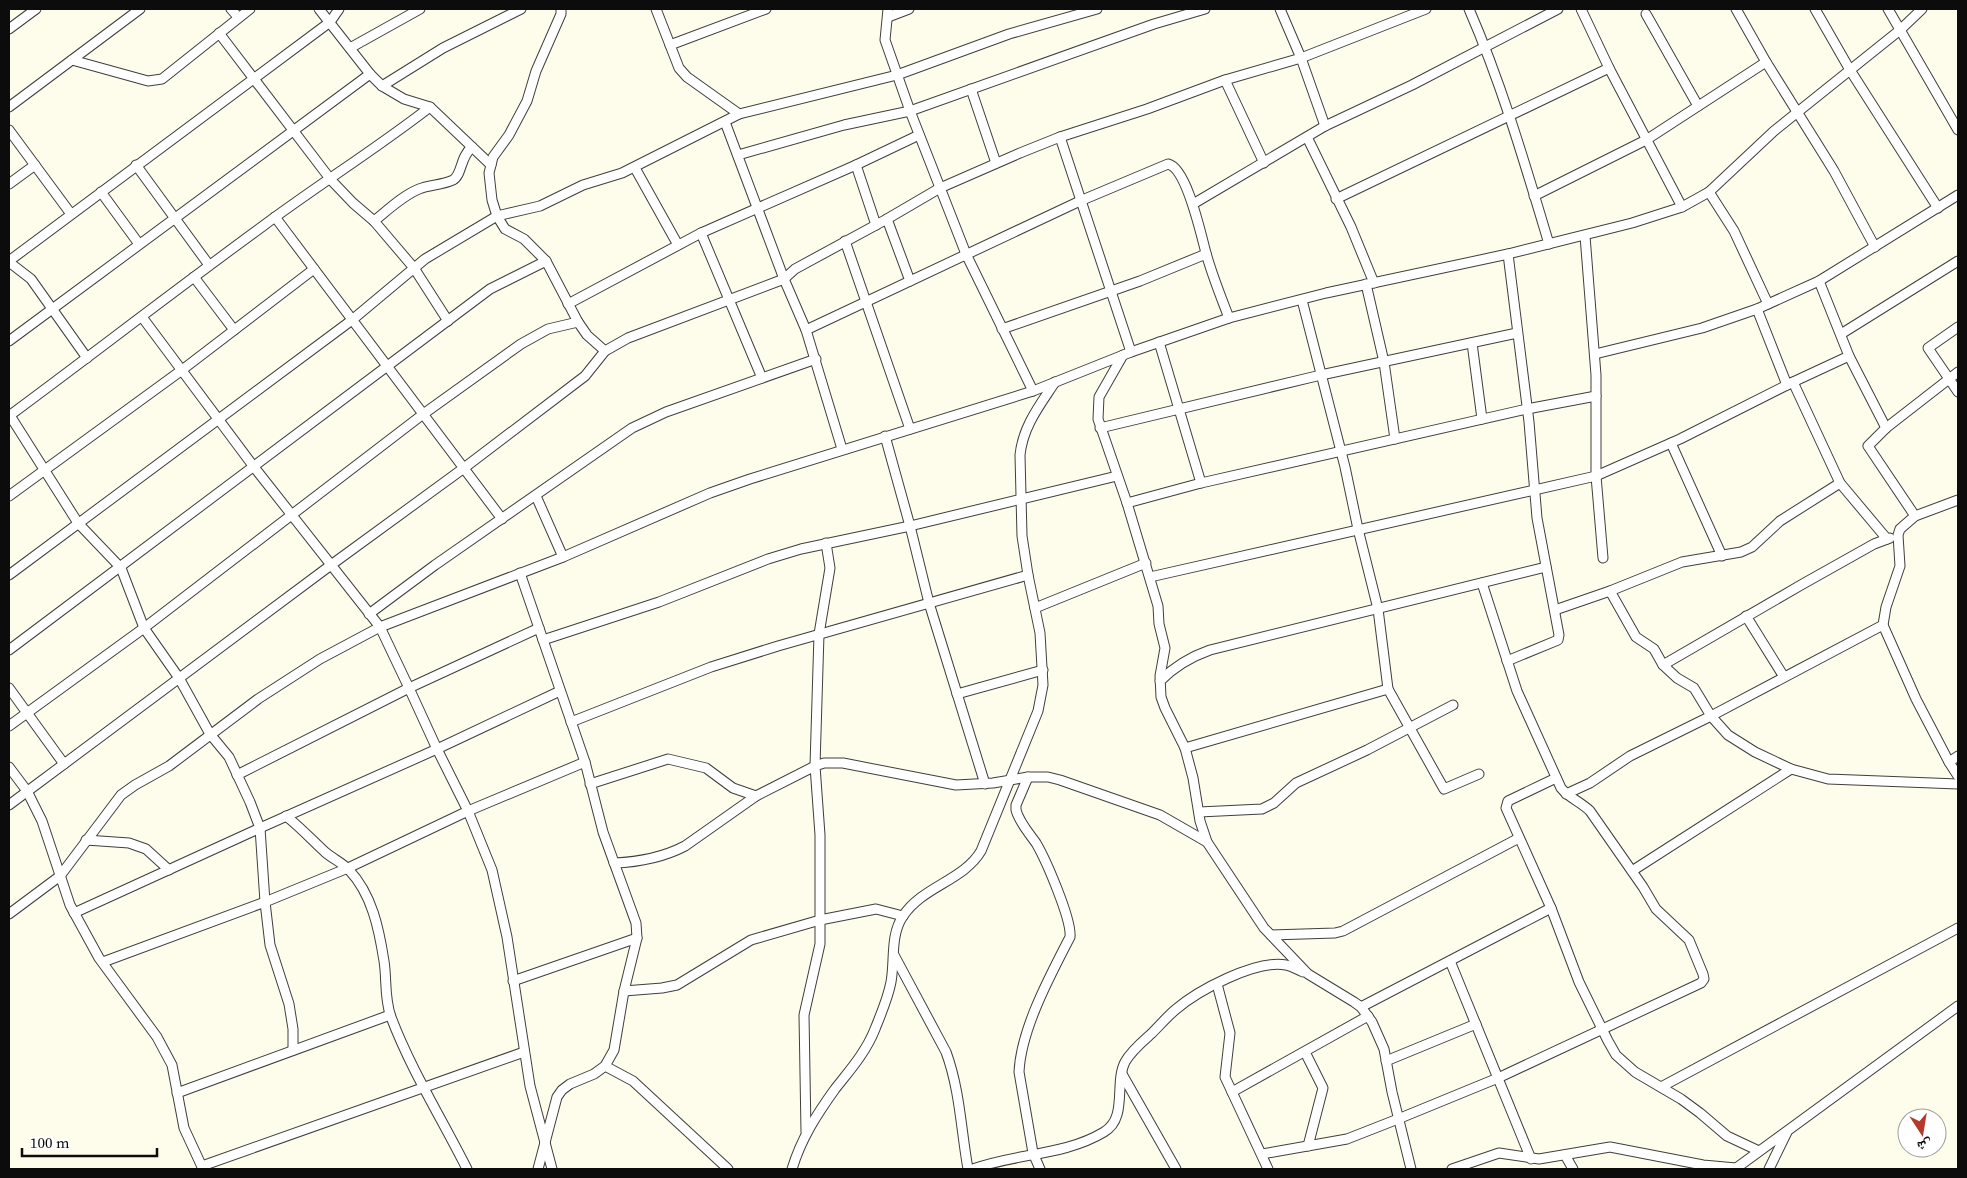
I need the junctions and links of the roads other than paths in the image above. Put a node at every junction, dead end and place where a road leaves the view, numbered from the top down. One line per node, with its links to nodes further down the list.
1 (36, 9): 28 (street)
2 (140, 9): 35 (street)
3 (232, 9): 26 (street)
4 (250, 9): 26 (street)
5 (320, 9): 27 (street)
6 (339, 9): 27 (street)
7 (420, 9): 33 (street)
8 (521, 9): 43 (street)
9 (561, 9): 68 (street)
10 (656, 9): 31 (street)
11 (766, 9): 31 (street)
12 (909, 9): 24 (street)
13 (1097, 9): 40 (street)
14 (1205, 9): 44 (street)
15 (1280, 9): 34 (street)
16 (1426, 9): 34 (street)
17 (1469, 9): 32 (street)
18 (1558, 9): 32 (street)
19 (1736, 9): 36 (street)
20 (1815, 9): 38 (street)
21 (1888, 9): 29 (street)
22 (1922, 9): 29 (street)
23 (1583, 10): 37 (street)
24 (888, 13): 40 (street)
25 (1646, 14): 45 (street)
26 (238, 17): 30 (street)
27 (330, 22): 33 (street); 41 (street)
28 (9, 29)
29 (1900, 30): 38 (street); 55 (street)
30 (218, 33): 35 (street); 41 (street)
31 (670, 45): 50 (street)
32 (1485, 47): 51 (street); 53 (street)
33 (350, 48): 39 (street)
34 (1301, 58): 42 (street); 53 (street)
35 (72, 60): 46 (street)
36 (1766, 62): 45 (street); 49 (street)
37 (1609, 68): 51 (street); 60 (street)
38 (1850, 70): 49 (street); 82 (street)
39 (370, 74): 43 (street); 56 (street)
40 (897, 75): 48 (street); 50 (street)
41 (254, 79): 56 (street); 65 (street)
42 (1225, 80): 58 (street); 63 (street)
43 (382, 86): 47 (street)
44 (971, 89): 48 (street); 64 (street)
45 (1698, 106): 60 (street)
46 (9, 107)
47 (430, 107): 61 (street); 70 (street)
48 (910, 111): 57 (street); 62 (street)
49 (1797, 113): 74 (street); 96 (street)
50 (739, 114): 52 (street)
51 (1510, 115): 75 (street); 77 (street)
52 (725, 122): 62 (street); 69 (street)
53 (1325, 126): 59 (street)
54 (9, 130): 67 (street)
55 (1958, 130)
56 (292, 131): 70 (street); 86 (street)
57 (919, 135): 66 (street); 72 (street)
58 (1060, 137): 64 (street); 78 (street)
59 (1307, 137): 63 (street); 77 (street)
60 (1646, 140): 75 (street); 80 (street)
61 (472, 147): 68 (street); 88 (street)
62 (738, 155): 81 (street)
63 (1264, 163): 79 (street)
64 (996, 164): 72 (street)
65 (136, 165): 73 (street); 86 (street)
66 (856, 165): 81 (street); 89 (street)
67 (35, 166): 71 (street); 83 (street)
68 (491, 166): 84 (street)
69 (635, 168): 84 (street); 95 (street)
70 (331, 180): 85 (street); 88 (street)
71 (9, 184)
72 (940, 188): 87 (street); 97 (street)
73 (101, 192): 83 (street); 93 (street)
74 (1709, 192): 80 (street); 116 (street)
75 (1534, 196): 94 (street)
76 (1958, 196): 82 (street)
77 (1336, 199): 110 (street)
78 (1080, 201): 79 (street); 97 (street); 111 (street)
79 (1193, 204): 98 (street)
80 (1682, 207): 91 (street)
81 (757, 208): 90 (street); 107 (street)
82 (1938, 208): 96 (street)
83 (71, 214): 100 (street)
84 (497, 216): 101 (street); 104 (street)
85 (275, 217): 103 (street); 105 (street)
86 (175, 218): 93 (street); 103 (street)
87 (887, 219): 89 (street); 108 (street)
88 (374, 221): 104 (street)
89 (876, 225): 92 (street)
90 (701, 233): 95 (street); 113 (street)
91 (1585, 236): 94 (street); 135 (street)
92 (845, 241): 107 (street); 114 (street)
93 (139, 244): 118 (street)
94 (1549, 244): 99 (street)
95 (678, 245): 115 (street)
96 (1875, 247): 109 (street)
97 (966, 254): 108 (street); 125 (street)
98 (1206, 254): 111 (street); 120 (street)
99 (1508, 254): 110 (street); 128 (street)
100 (9, 261): 118 (street)
101 (546, 261): 115 (street); 122 (street)
102 (1958, 261): 129 (street)
103 (209, 265): 106 (street)
104 (414, 268): 121 (street); 122 (street)
105 (314, 269): 121 (street); 126 (street)
106 (194, 277): 119 (street); 126 (street)
107 (784, 279): 113 (street); 127 (street)
108 (910, 280): 114 (street)
109 (1820, 281): 116 (street); 129 (street)
110 (1370, 283): 112 (street); 139 (street)
111 (1109, 291): 125 (street); 134 (street)
112 (1302, 300): 120 (street); 143 (street)
113 (730, 301): 133 (street); 144 (street)
114 (865, 302): 127 (street); 159 (street)
115 (568, 304): 123 (street)
116 (1768, 304): 117 (street)
117 (1757, 308): 135 (street); 147 (street)
118 (52, 309): 130 (street); 137 (street)
119 (142, 317): 137 (street); 141 (street)
120 (1229, 318): 131 (street)
121 (352, 320): 140 (street); 155 (street)
122 (448, 321): 140 (street)
123 (578, 322): 133 (street); 154 (street)
124 (1958, 327): 145 (street)
125 (1002, 329): 148 (street)
126 (234, 330): 141 (street)
127 (806, 330): 138 (street)
128 (1517, 333): 132 (street); 151 (street)
129 (1841, 334): 136 (street)
130 (9, 341)
131 (1159, 342): 134 (street); 152 (street)
132 (1472, 343): 139 (street); 156 (street)
133 (605, 351): 166 (street)
134 (1127, 354): 146 (street); 157 (street)
135 (1595, 354): 150 (street)
136 (1850, 356): 147 (street); 158 (street)
137 (88, 358): 153 (street)
138 (816, 359): 144 (street); 163 (street)
139 (1384, 362): 143 (street); 161 (street)
140 (387, 368): 154 (street); 165 (street)
141 (182, 370): 155 (street); 167 (street)
142 (1958, 372): 145 (street)
143 (1321, 375): 152 (street); 164 (street)
144 (762, 378): 174 (street)
145 (1948, 379): 149 (street); 158 (street)
146 (1056, 382): 148 (street); 175 (street)
147 (1790, 384): 162 (street); 171 (street)
148 (1033, 391): 159 (street)
149 (1958, 392)
150 (1596, 396): 151 (street); 169 (street)
151 (1527, 409): 156 (street); 172 (street)
152 (1179, 410): 157 (street); 170 (street)
153 (9, 415): 167 (street)
154 (422, 415): 166 (street); 178 (street)
155 (220, 418): 165 (street); 181 (street)
156 (1482, 420): 161 (street)
157 (1100, 428): 168 (street)
158 (1886, 428): 179 (street)
159 (910, 429): 160 (street)
160 (885, 436): 163 (street); 182 (street)
161 (1395, 439): 164 (street)
162 (1671, 443): 169 (street); 187 (street)
163 (842, 450): 188 (street)
164 (1341, 452): 170 (street); 183 (street)
165 (254, 467): 178 (street); 193 (street)
166 (464, 468): 180 (street); 191 (street)
167 (44, 470): 173 (street); 181 (street)
168 (1117, 476): 175 (street); 177 (street)
169 (1596, 476): 172 (street); 189 (street)
170 (1201, 483): 177 (street)
171 (1840, 483): 185 (street); 187 (street)
172 (1534, 489): 183 (street); 192 (street)
173 (9, 496)
174 (536, 496): 180 (street); 188 (street)
175 (1021, 498): 182 (street); 196 (street)
176 (1958, 500): 179 (street)
177 (1127, 503): 190 (street)
178 (292, 514): 191 (street); 208 (street)
179 (1915, 516): 184 (street)
180 (502, 519): 204 (street)
181 (78, 524): 193 (street); 195 (street)
182 (910, 526): 186 (street); 200 (street)
183 (1358, 529): 197 (street); 202 (street)
184 (1898, 535): 185 (street); 206 (street)
185 (1887, 539): 205 (street)
186 (826, 543): 210 (street); 211 (street)
187 (1722, 556): 199 (street)
188 (563, 557): 194 (street)
189 (1603, 558)
190 (1146, 563): 197 (street); 201 (street)
191 (331, 565): 204 (street); 217 (street)
192 (1546, 567): 198 (street); 203 (street)
193 (121, 568): 208 (street); 212 (street)
194 (520, 573): 207 (street); 209 (street)
195 (9, 575)
196 (1028, 575): 200 (street); 201 (street)
197 (1150, 577): 218 (street)
198 (1482, 583): 202 (street); 213 (street)
199 (1610, 591): 203 (street); 214 (street)
200 (929, 603): 210 (street); 223 (street)
201 (1035, 608): 215 (street)
202 (1378, 609): 218 (street); 221 (street)
203 (1555, 610): 213 (street)
204 (369, 614): 207 (street)
205 (1746, 616): 214 (street); 216 (street)
206 (1882, 625): 216 (street); 235 (street)
207 (380, 627): 220 (street); 230 (street)
208 (144, 628): 217 (street); 225 (street)
209 (539, 628): 211 (street); 220 (street)
210 (819, 634): 227 (street); 237 (street)
211 (543, 640): 222 (street)
212 (9, 650)
213 (1506, 661): 244 (street)
214 (1663, 665): 226 (street)
215 (1043, 670): 223 (street); 245 (street)
216 (1784, 677): 226 (street)
217 (179, 678): 230 (street); 236 (street)
218 (1160, 681): 231 (street)
219 (9, 688): 225 (street)
220 (409, 688): 232 (street); 241 (street)
221 (1388, 689): 229 (street); 231 (street)
222 (560, 691): 227 (street); 232 (street)
223 (957, 694): 247 (street)
224 (1453, 705): 229 (street)
225 (26, 712): 228 (street); 236 (street)
226 (1711, 716): 239 (street); 250 (street)
227 (571, 722): 234 (street)
228 (9, 726)
229 (1411, 728): 240 (street); 254 (street)
230 (210, 734): 241 (street); 258 (street)
231 (1185, 748): 254 (street)
232 (437, 750): 253 (street); 255 (street)
233 (1958, 756): 235 (street)
234 (585, 762): 246 (street); 253 (street)
235 (1949, 762): 242 (street)
236 (64, 764): 249 (street)
237 (815, 766): 247 (street); 251 (street); 270 (street)
238 (9, 767): 249 (street)
239 (1791, 769): 248 (street); 263 (street)
240 (1478, 774)
241 (237, 775): 256 (street)
242 (1958, 776)
243 (1028, 777): 245 (street); 259 (street); 304 (street)
244 (1556, 778): 250 (street); 257 (street)
245 (1008, 780): 247 (street); 269 (street)
246 (590, 784): 251 (street); 260 (street)
247 (985, 784)
248 (1958, 784)
249 (27, 791): 252 (street); 264 (street)
250 (1566, 794): 263 (street)
251 (756, 796): 260 (street)
252 (9, 805)
253 (468, 811): 261 (street); 278 (street)
254 (1199, 812): 259 (street)
255 (286, 816): 256 (street); 261 (street)
256 (260, 828): 262 (street); 265 (street)
257 (1519, 838): 266 (street); 272 (street)
258 (86, 840): 262 (street); 264 (street)
259 (1206, 842): 272 (street)
260 (614, 863): 273 (street)
261 (348, 868): 265 (street); 283 (street)
262 (169, 870): 267 (street)
263 (1632, 871): 286 (street)
264 (60, 876): 267 (street); 268 (street)
265 (264, 902): 276 (street); 287 (street)
266 (1551, 908): 275 (street); 286 (street)
267 (74, 913): 276 (street)
268 (9, 914)
269 (903, 916): 270 (street); 274 (street)
270 (820, 920): 280 (street); 300 (street)
271 (1958, 928): 294 (street)
272 (1271, 935): 277 (street)
273 (637, 938): 278 (street); 280 (street)
274 (894, 955): 300 (street); 314 (street)
275 (1450, 961): 282 (street); 285 (street)
276 (103, 962): 297 (street)
277 (1308, 974): 279 (street); 282 (street)
278 (513, 981): 288 (street)
279 (1217, 984): 292 (street); 296 (street)
280 (624, 991): 291 (street)
281 (1958, 1006): 299 (street)
282 (1361, 1008): 284 (street)
283 (390, 1015): 287 (street); 295 (street)
284 (1368, 1016): 289 (street); 290 (street)
285 (1476, 1024): 290 (street); 293 (street)
286 (1602, 1029): 293 (street); 294 (street)
287 (293, 1050): 297 (street)
288 (524, 1052): 295 (street); 301 (street)
289 (1305, 1052): 296 (street); 302 (street)
290 (1386, 1061): 298 (street)
291 (605, 1066): 301 (street); 312 (street)
292 (1122, 1074): 304 (street); 317 (street)
293 (1498, 1078): 298 (street); 307 (street)
294 (1661, 1087): 303 (street)
295 (425, 1088): 308 (street); 309 (street)
296 (1232, 1092): 305 (street)
297 (177, 1093): 308 (street)
298 (1398, 1119): 302 (street); 319 (street)
299 (1788, 1129): 303 (street); 323 (street)
300 (806, 1133): 313 (street)
301 (545, 1143): 310 (street); 311 (street)
302 (1308, 1146): 305 (street)
303 (1759, 1151): 322 (street)
304 (1033, 1154): 315 (street); 316 (street)
305 (1262, 1154): 318 (street)
306 (1565, 1155): 307 (street); 321 (street); 322 (street)
307 (1531, 1159): 320 (street)
308 (202, 1168)
309 (467, 1169)
310 (538, 1169)
311 (552, 1169)
312 (728, 1169)
313 (792, 1169)
314 (968, 1169)
315 (973, 1169)
316 (1040, 1169)
317 (1176, 1169)
318 (1268, 1169)
319 (1411, 1169)
320 (1452, 1169)
321 (1573, 1169)
322 (1735, 1169)
323 (1769, 1169)

